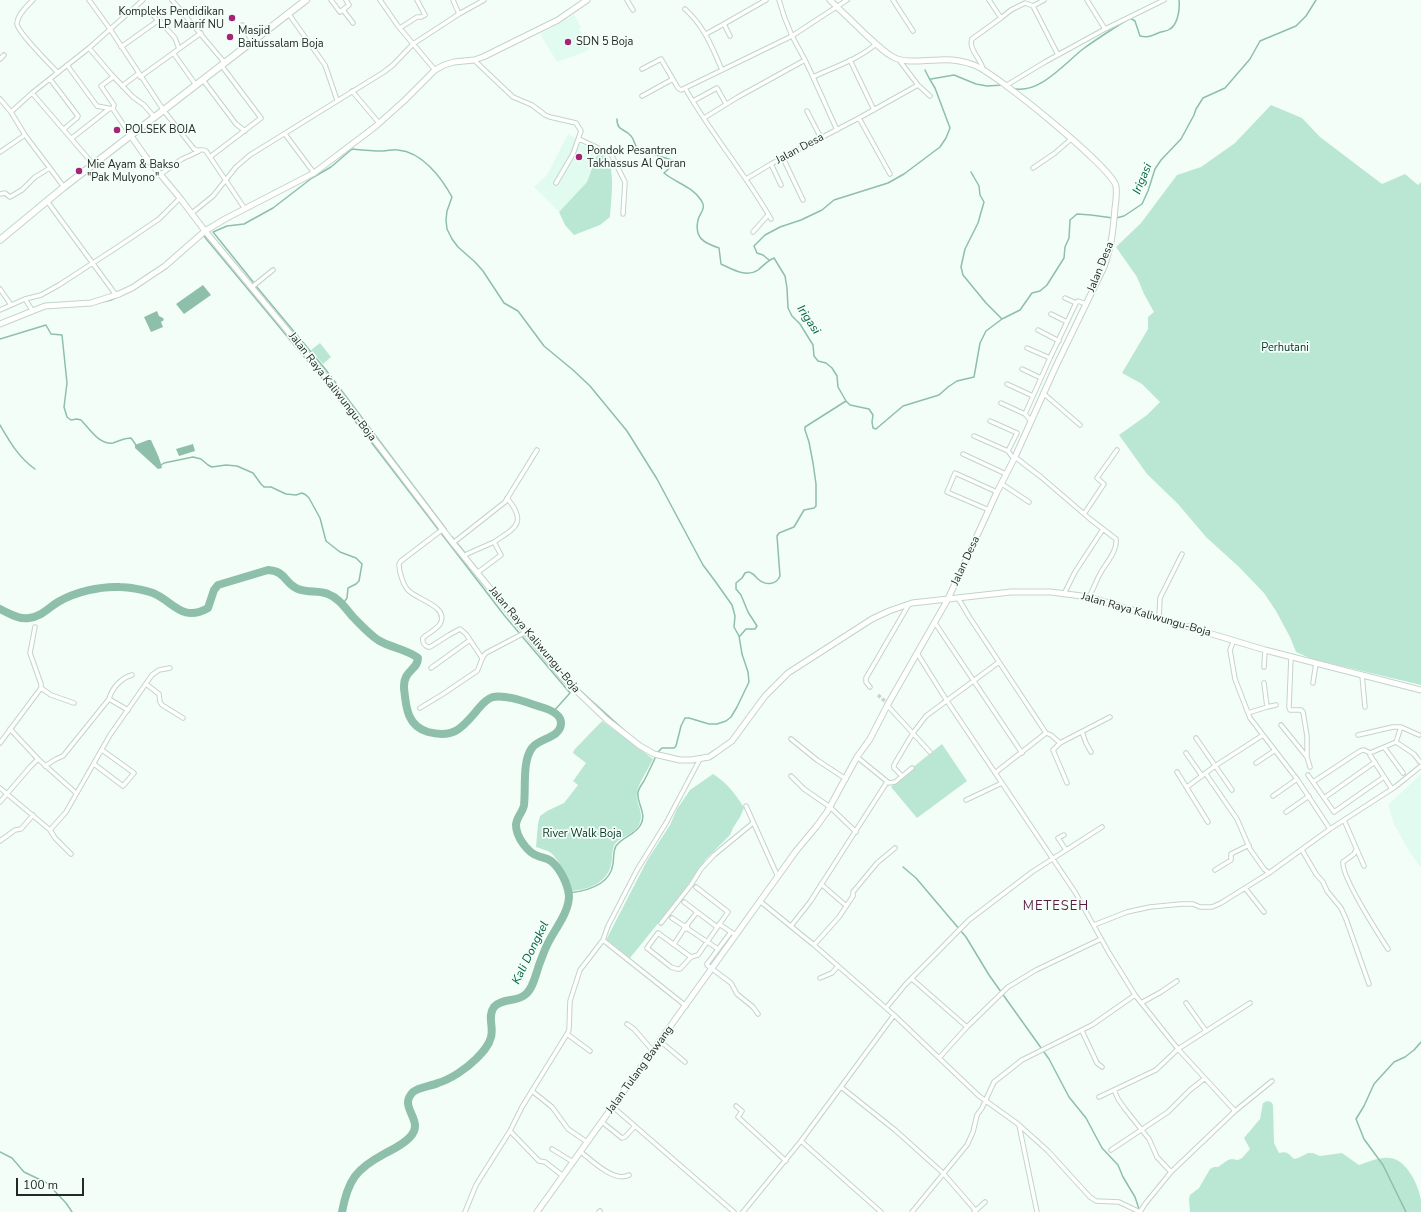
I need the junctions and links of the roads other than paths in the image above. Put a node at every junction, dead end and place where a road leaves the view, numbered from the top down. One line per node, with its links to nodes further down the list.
1 (33, 0): 65 (street)
2 (89, 0): 38 (street)
3 (143, 0): 38 (street)
4 (172, 0): 41 (street)
5 (306, 0): 30 (main road)
6 (331, 0): 26 (street)
7 (346, 0): 26 (street)
8 (380, 0): 37 (street)
9 (417, 0): 37 (street)
10 (453, 0): 31 (street)
11 (484, 0): 31 (street)
12 (587, 0): 56 (street)
13 (627, 0): 27 (street)
14 (766, 0): 35 (street)
15 (779, 0): 44 (street)
16 (830, 0): 24 (street)
17 (847, 0): 24 (street)
18 (893, 0): 40 (street)
19 (989, 0): 32 (street)
20 (1044, 0): 25 (street)
21 (1087, 0): 39 (street)
22 (1164, 0): 39 (street)
23 (1029, 2): 25 (street); 32 (street)
24 (836, 6): 44 (street); 47 (street)
25 (1033, 6): 53 (street)
26 (343, 10): 34 (street)
27 (633, 10)
28 (685, 10): 42 (street)
29 (150, 11): 33 (street)
30 (288, 13): 45 (main road); 82 (street)
31 (459, 14): 46 (street)
32 (1001, 18): 62 (street)
33 (157, 20): 48 (street); 50 (street)
34 (353, 23)
35 (724, 24): 42 (street); 43 (street)
36 (242, 25): 45 (street)
37 (400, 28): 46 (street)
38 (110, 29): 48 (street); 49 (street)
39 (1105, 29): 53 (street)
40 (913, 31)
41 (201, 33): 50 (street); 59 (street)
42 (706, 34): 64 (street)
43 (730, 36)
44 (792, 36): 57 (street); 64 (street)
45 (252, 41): 59 (main road)
46 (413, 44): 63 (street); 77 (street)
47 (876, 44): 55 (street); 58 (street)
48 (121, 47): 66 (street)
49 (89, 48): 60 (street); 67 (street)
50 (180, 49): 51 (street)
51 (174, 54): 66 (street); 72 (street)
52 (4, 55): 54 (street)
53 (1058, 55): 75 (street)
54 (0, 59)
55 (898, 59): 62 (street, Jalan Desa); 73 (street)
56 (474, 60): 63 (street); 104 (street)
57 (805, 60): 68 (street); 85 (street)
58 (850, 60): 68 (street); 88 (street)
59 (222, 64): 71 (main road); 98 (street)
60 (67, 66): 65 (street); 87 (street)
61 (642, 69): 70 (street)
62 (983, 69): 75 (street, Jalan Desa)
63 (435, 70): 95 (street)
64 (722, 70): 76 (street)
65 (58, 73): 69 (street)
66 (139, 75): 74 (street); 89 (street)
67 (113, 76): 74 (street); 87 (street)
68 (813, 76): 97 (street)
69 (50, 79): 78 (street); 96 (street)
70 (673, 79): 76 (street); 79 (street)
71 (203, 80): 72 (main road); 98 (street)
72 (196, 85): 89 (main road)
73 (918, 85): 80 (street); 88 (street, Jalan Desa)
74 (122, 86): 92 (street)
75 (1009, 87): 105 (street, Jalan Desa)
76 (685, 88): 83 (street)
77 (352, 91): 82 (street); 95 (street)
78 (32, 93): 91 (street); 96 (street)
79 (642, 96)
80 (930, 96)
81 (0, 99): 84 (street)
82 (337, 100): 99 (street)
83 (693, 101): 85 (street); 93 (street)
84 (4, 104): 86 (street); 91 (street)
85 (726, 104): 93 (street)
86 (0, 107)
87 (111, 109): 101 (street); 102 (street)
88 (874, 110): 94 (street, Jalan Desa)
89 (164, 111): 92 (main road); 106 (street)
90 (807, 111): 103 (street)
91 (11, 112): 100 (street)
92 (155, 118): 101 (main road)
93 (704, 118): 117 (street)
94 (859, 118): 97 (street, Jalan Desa); 116 (street)
95 (379, 124): 114 (street)
96 (64, 129): 102 (street)
97 (837, 130): 103 (street, Jalan Desa)
98 (245, 131): 108 (street)
99 (285, 134): 114 (street); 118 (street)
100 (25, 135): 107 (street); 112 (street)
101 (132, 136): 110 (main road); 115 (street, Jalan Raya Kaliwungu-Boja)
102 (72, 138): 110 (street)
103 (821, 138): 109 (street, Jalan Desa)
104 (579, 139): 119 (street); 128 (street)
105 (1071, 139): 113 (street); 142 (street, Jalan Desa)
106 (199, 151): 108 (street); 115 (street)
107 (0, 152)
108 (210, 157): 118 (street)
109 (783, 158): 111 (street, Jalan Desa); 124 (street)
110 (93, 164): 121 (main road)
111 (771, 164): 117 (street, Jalan Desa); 120 (street)
112 (50, 168): 121 (street); 122 (street)
113 (1033, 168)
114 (314, 173): 126 (street)
115 (161, 174): 123 (street, Jalan Raya Kaliwungu-Boja)
116 (890, 174)
117 (746, 179): 129 (street)
118 (226, 180): 126 (street); 127 (street)
119 (556, 183)
120 (781, 185)
121 (64, 187): 125 (main road)
122 (0, 194)
123 (180, 198): 127 (street, Jalan Raya Kaliwungu-Boja); 134 (street)
124 (803, 200)
125 (46, 201): 133 (main road); 134 (street)
126 (245, 209): 131 (street)
127 (192, 213): 131 (street, Jalan Raya Kaliwungu-Boja)
128 (623, 214)
129 (768, 215): 130 (street); 132 (street)
130 (771, 219)
131 (206, 231): 136 (street, Jalan Raya Kaliwungu-Boja); 138 (street)
132 (753, 232)
133 (0, 240)
134 (92, 263): 138 (street); 140 (street)
135 (274, 270): 136 (street)
136 (252, 287): 177 (street, Jalan Raya Kaliwungu-Boja)
137 (0, 288): 143 (street)
138 (116, 295): 145 (street)
139 (1065, 298): 141 (street)
140 (25, 299): 143 (street); 145 (street)
141 (1076, 303): 142 (street); 147 (street)
142 (1086, 304): 156 (street, Jalan Desa)
143 (10, 305): 144 (street)
144 (0, 310)
145 (32, 310): 148 (street)
146 (1051, 314): 147 (street)
147 (1067, 322): 150 (street)
148 (0, 324)
149 (1038, 330): 150 (street)
150 (1059, 341): 152 (street)
151 (1027, 348): 152 (street)
152 (1050, 358): 154 (street)
153 (1022, 369): 154 (street)
154 (1042, 378): 157 (street)
155 (1007, 384): 157 (street)
156 (1043, 393): 161 (street, Jalan Desa); 162 (street)
157 (1033, 396): 159 (street)
158 (1001, 403): 159 (street)
159 (1025, 414): 161 (street)
160 (990, 421): 166 (street)
161 (1031, 421): 168 (street, Jalan Desa)
162 (1080, 425)
163 (974, 436): 166 (street)
164 (537, 450): 172 (street)
165 (1117, 450): 175 (street)
166 (1008, 451): 168 (street)
167 (963, 454): 169 (street)
168 (1014, 458): 169 (street, Jalan Desa); 175 (street)
169 (1006, 474): 170 (street, Jalan Desa)
170 (1002, 484): 171 (street, Jalan Desa); 173 (street)
171 (997, 492): 174 (street, Jalan Desa); 174 (street)
172 (507, 498): 178 (street); 179 (street)
173 (1029, 502)
174 (989, 510): 186 (street, Jalan Desa)
175 (1084, 514): 176 (street)
176 (1103, 529): 183 (street); 184 (street)
177 (441, 531): 178 (street, Jalan Raya Kaliwungu-Boja); 192 (street)
178 (455, 542): 181 (street, Jalan Raya Kaliwungu-Boja)
179 (494, 542): 181 (street); 182 (street)
180 (1182, 554): 188 (street)
181 (465, 556): 182 (street, Jalan Raya Kaliwungu-Boja)
182 (479, 572): 191 (street, Jalan Raya Kaliwungu-Boja)
183 (1064, 594): 184 (street, Jalan Raya Kaliwungu-Boja); 185 (street, Jalan Raya Kaliwungu-Boja)
184 (1089, 597): 188 (street, Jalan Raya Kaliwungu-Boja)
185 (958, 598): 186 (street, Jalan Raya Kaliwungu-Boja); 198 (street)
186 (948, 599): 187 (street, Jalan Raya Kaliwungu-Boja); 189 (street, Jalan Desa)
187 (909, 604): 209 (street); 249 (street, Jalan Raya Kaliwungu-Boja)
188 (1159, 618): 193 (street, Jalan Raya Kaliwungu-Boja)
189 (935, 622): 195 (street, Jalan Desa); 205 (street)
190 (35, 627): 210 (street)
191 (524, 633): 197 (street); 249 (street, Jalan Raya Kaliwungu-Boja)
192 (470, 640): 197 (street); 202 (street)
193 (1234, 640): 194 (street, Jalan Raya Kaliwungu-Boja); 221 (street)
194 (1265, 650): 196 (street, Jalan Raya Kaliwungu-Boja); 200 (street)
195 (917, 653): 213 (street); 215 (street, Jalan Desa)
196 (1291, 657): 199 (street, Jalan Raya Kaliwungu-Boja); 247 (street)
197 (482, 658): 218 (street)
198 (999, 662): 205 (street); 229 (street)
199 (1316, 663): 204 (street, Jalan Raya Kaliwungu-Boja); 208 (street)
200 (1264, 666)
201 (170, 668): 207 (street)
202 (431, 668)
203 (132, 675): 212 (street)
204 (1362, 675): 211 (street, Jalan Raya Kaliwungu-Boja); 217 (street)
205 (973, 682): 213 (street); 242 (street)
206 (1264, 683): 219 (street)
207 (146, 684): 220 (street); 223 (street)
208 (1314, 684)
209 (870, 687)
210 (41, 688): 214 (street); 226 (street)
211 (1421, 690)
212 (109, 699): 220 (street); 254 (street)
213 (947, 700): 228 (street); 259 (street)
214 (74, 703)
215 (888, 705): 228 (street); 246 (street, Jalan Desa)
216 (1276, 705): 219 (street)
217 (1365, 707)
218 (420, 708)
219 (1267, 708): 221 (street)
220 (128, 710): 239 (street)
221 (1248, 713): 230 (street)
222 (1110, 717): 227 (street)
223 (182, 718)
224 (1281, 725): 247 (street)
225 (1401, 727): 231 (street); 232 (street); 236 (street)
226 (10, 729): 235 (street); 248 (street)
227 (1082, 732): 237 (street); 243 (street)
228 (913, 733): 241 (street); 264 (street)
229 (1046, 733): 237 (street); 242 (street)
230 (1263, 735): 240 (street); 255 (street)
231 (1358, 735)
232 (1419, 735)
233 (1196, 738): 255 (street)
234 (791, 739): 267 (street)
235 (1, 740)
236 (1396, 742): 238 (street); 253 (street)
237 (1060, 743): 272 (street)
238 (1384, 747): 245 (street); 260 (street)
239 (102, 750): 252 (street); 252 (street)
240 (1274, 751): 251 (street); 268 (street)
241 (930, 752)
242 (1022, 752): 259 (street)
243 (1091, 752)
244 (1186, 753): 265 (street)
245 (1370, 753): 250 (street); 270 (street)
246 (857, 757): 267 (street, Jalan Tulang Bawang); 269 (street)
247 (1307, 757): 256 (street)
248 (38, 759): 254 (street); 278 (street)
249 (700, 759): 325 (street)
250 (1374, 762): 266 (street); 281 (street)
251 (1256, 763)
252 (94, 764): 277 (street)
253 (1421, 764): 275 (street)
254 (45, 766): 277 (street)
255 (1216, 766): 261 (street); 276 (street)
256 (1310, 767)
257 (912, 768): 264 (street)
258 (1177, 772): 273 (street)
259 (995, 773): 271 (street)
260 (1403, 773)
261 (1206, 774): 265 (street); 297 (street)
262 (1308, 775): 270 (street)
263 (791, 776): 285 (street)
264 (902, 776): 269 (street)
265 (1202, 776): 273 (street)
266 (1384, 777): 275 (street); 281 (street)
267 (846, 779): 285 (street, Jalan Tulang Bawang)
268 (1297, 779): 279 (street); 280 (street)
269 (887, 782): 294 (street)
270 (1312, 782): 281 (street)
271 (1002, 783): 282 (street); 303 (street)
272 (1067, 783)
273 (1187, 787): 289 (street)
274 (0, 788): 278 (street)
275 (1392, 789): 288 (street)
276 (1232, 790)
277 (76, 793): 293 (street)
278 (7, 794): 283 (street); 287 (street)
279 (1274, 796)
280 (1309, 796): 286 (street); 292 (street)
281 (1324, 798)
282 (966, 800)
283 (0, 802)
284 (746, 806): 290 (street)
285 (830, 807): 294 (street); 307 (street, Jalan Tulang Bawang)
286 (1286, 812)
287 (33, 815): 293 (street); 296 (street)
288 (1344, 820): 292 (street); 301 (street)
289 (1208, 822)
290 (753, 823): 307 (street); 317 (street)
291 (1102, 827): 299 (street)
292 (1330, 829): 300 (street)
293 (50, 830): 302 (street)
294 (856, 832): 308 (street)
295 (1064, 835): 299 (street)
296 (0, 841)
297 (1249, 845): 305 (street); 306 (street)
298 (895, 848): 328 (street)
299 (1066, 850): 303 (street)
300 (1302, 850): 306 (street); 337 (street)
301 (1356, 850): 304 (street); 330 (street)
302 (71, 854)
303 (1053, 858): 319 (street); 335 (street)
304 (1364, 866)
305 (1215, 870)
306 (1269, 873): 310 (street)
307 (778, 877): 312 (street, Jalan Tulang Bawang)
308 (822, 882): 313 (street); 320 (street)
309 (696, 887): 318 (street)
310 (1245, 888): 315 (street); 319 (street)
311 (684, 902): 314 (street)
312 (761, 902): 320 (street); 323 (street, Jalan Tulang Bawang)
313 (844, 904)
314 (696, 912): 318 (street); 321 (street)
315 (1264, 912)
316 (672, 918): 321 (street)
317 (662, 923)
318 (718, 925): 322 (street); 326 (street)
319 (1094, 925): 324 (street)
320 (791, 926): 328 (street)
321 (686, 927): 326 (street); 327 (street)
322 (731, 932): 323 (street); 329 (street)
323 (736, 935): 333 (street, Jalan Tulang Bawang)
324 (1101, 939): 338 (street); 347 (street)
325 (603, 940): 342 (street); 350 (street)
326 (707, 942): 329 (street); 331 (street)
327 (674, 944): 331 (street); 331 (street)
328 (814, 945): 332 (street)
329 (718, 949): 333 (street)
330 (1388, 950)
331 (691, 957)
332 (838, 966): 334 (street); 343 (street)
333 (712, 968): 342 (street, Jalan Tulang Bawang); 344 (street)
334 (820, 978)
335 (912, 979): 343 (street); 347 (street)
336 (1177, 981): 339 (street)
337 (1369, 984)
338 (1135, 995): 339 (street); 348 (street)
339 (1141, 1003): 352 (street)
340 (1186, 1003): 349 (street)
341 (1250, 1003): 349 (street)
342 (686, 1006): 351 (street, Jalan Tulang Bawang)
343 (886, 1008): 345 (street)
344 (758, 1014)
345 (894, 1016): 355 (street); 360 (street)
346 (627, 1024): 354 (street)
347 (967, 1027): 355 (street)
348 (1082, 1031): 357 (street); 364 (street)
349 (1206, 1031): 352 (street)
350 (567, 1034): 353 (street); 362 (street)
351 (660, 1041): 354 (street, Jalan Tulang Bawang); 356 (street)
352 (1178, 1049): 358 (street); 361 (street)
353 (590, 1051)
354 (654, 1051): 366 (street, Jalan Tulang Bawang)
355 (939, 1058): 364 (street)
356 (684, 1062)
357 (1102, 1067)
358 (1204, 1079): 367 (street); 371 (street)
359 (1272, 1081): 367 (street)
360 (840, 1088): 374 (street); 381 (street)
361 (1114, 1090): 363 (street); 371 (street)
362 (532, 1091): 372 (street); 373 (street)
363 (1099, 1097)
364 (985, 1100): 369 (street); 381 (street)
365 (736, 1106): 378 (street)
366 (613, 1107): 368 (street, Jalan Tulang Bawang); 370 (street)
367 (1235, 1111): 380 (street)
368 (602, 1122): 370 (street); 373 (street, Jalan Tulang Bawang)
369 (1018, 1124): 392 (street); 393 (street)
370 (635, 1126): 388 (street)
371 (1141, 1129): 376 (street); 380 (street)
372 (510, 1131): 383 (street); 386 (street)
373 (587, 1142): 377 (street, Jalan Tulang Bawang)
374 (801, 1142): 378 (street); 390 (street)
375 (552, 1149): 379 (street)
376 (1111, 1150)
377 (581, 1152): 379 (street, Jalan Tulang Bawang); 382 (street)
378 (786, 1161): 389 (street)
379 (573, 1162): 383 (street, Jalan Tulang Bawang)
380 (1172, 1172): 393 (street)
381 (944, 1173): 385 (street); 391 (street)
382 (629, 1175)
383 (563, 1176): 387 (street, Jalan Tulang Bawang)
384 (985, 1202): 385 (street)
385 (975, 1211)
386 (466, 1212)
387 (537, 1212)
388 (734, 1212)
389 (743, 1212)
390 (881, 1212)
391 (912, 1212)
392 (1037, 1212)
393 (1140, 1212)

